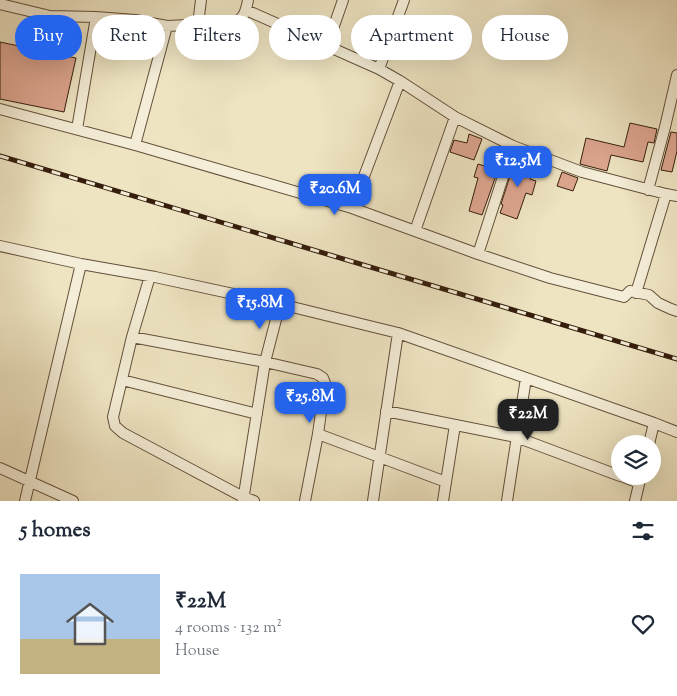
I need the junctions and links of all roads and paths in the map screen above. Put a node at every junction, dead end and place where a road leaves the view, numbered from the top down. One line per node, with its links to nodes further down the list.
1 (201, 0): 6 (street)
2 (343, 0): 7 (street)
3 (404, 0): 14 (street)
4 (0, 4): 9 (street)
5 (247, 5): 8 (street)
6 (199, 15)
7 (338, 15)
8 (269, 16)
9 (92, 17)
10 (175, 25): 11 (street)
11 (167, 26): 22 (street)
12 (92, 41): 20 (street)
13 (341, 52): 14 (street)
14 (379, 69): 16 (street)
15 (677, 75): 19 (street)
16 (400, 82): 18 (street); 27 (street)
17 (0, 109): 20 (street)
18 (455, 117): 23 (street); 28 (street)
19 (665, 127): 21 (street); 24 (street)
20 (77, 129): 22 (street)
21 (677, 130)
22 (135, 145): 27 (street)
23 (513, 146): 24 (street); 30 (street)
24 (648, 190): 25 (street)
25 (666, 194): 26 (street); 33 (street)
26 (677, 196)
27 (352, 208): 28 (street)
28 (415, 231): 30 (street)
29 (0, 246): 31 (street)
30 (478, 254): 33 (street)
31 (80, 264): 32 (street); 52 (street)
32 (150, 276): 34 (street); 37 (street)
33 (636, 293): 35 (street)
34 (280, 304): 36 (street); 38 (street)
35 (677, 311)
36 (398, 333): 39 (street); 41 (street)
37 (132, 337): 38 (street); 40 (street)
38 (265, 362): 42 (street); 46 (street)
39 (526, 378): 43 (street); 48 (street)
40 (122, 380): 42 (street); 55 (street)
41 (386, 411): 44 (street); 49 (street)
42 (257, 414): 55 (street)
43 (654, 423): 45 (street); 47 (street)
44 (455, 425): 48 (street); 53 (street)
45 (677, 432)
46 (318, 434): 49 (street); 59 (street)
47 (651, 435)
48 (516, 437): 51 (street); 62 (street)
49 (379, 457): 53 (street); 60 (street)
50 (0, 468): 52 (street)
51 (611, 473)
52 (30, 480): 56 (street); 57 (street)
53 (446, 482): 61 (street)
54 (639, 485): 63 (street)
55 (243, 499): 58 (street)
56 (25, 501)
57 (73, 501)
58 (254, 501)
59 (305, 501)
60 (372, 501)
61 (443, 501)
62 (507, 501)
63 (635, 501)

